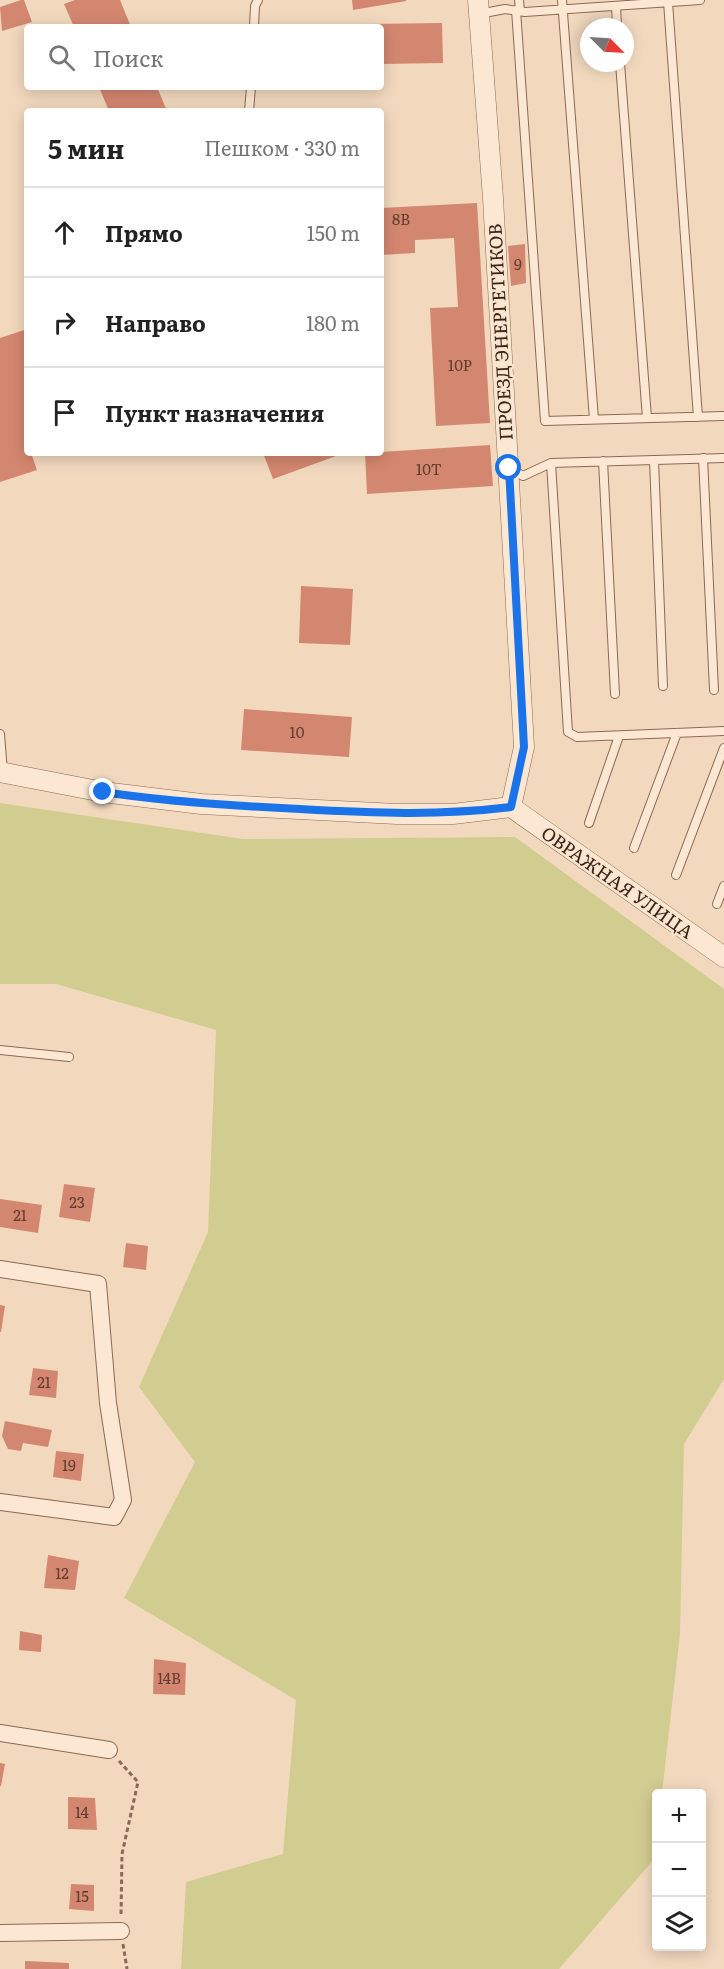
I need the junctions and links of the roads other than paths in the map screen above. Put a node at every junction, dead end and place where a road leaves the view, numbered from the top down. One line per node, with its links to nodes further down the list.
1 (258, 0): 12 (lane)
2 (519, 0): 10 (lane)
3 (700, 0): 5 (lane)
4 (652, 2): 5 (lane); 8 (lane)
5 (668, 2): 17 (lane)
6 (605, 3): 7 (lane); 8 (lane)
7 (562, 5): 10 (lane); 19 (lane)
8 (616, 6): 11 (lane)
9 (478, 7): 10 (lane); 25 (street, ПРОЕЗД ЭНЕРГЕТИКОВ)
10 (518, 11): 19 (lane)
11 (617, 18)
12 (254, 24)
13 (621, 72): 18 (lane)
14 (251, 90): 15 (lane)
15 (249, 108)
16 (724, 416): 17 (lane)
17 (698, 417): 18 (lane)
18 (647, 418): 19 (lane)
19 (594, 419)
20 (703, 458): 21 (lane); 22 (lane); 27 (lane)
21 (724, 458)
22 (654, 460): 23 (lane); 26 (lane)
23 (603, 461): 24 (lane); 28 (lane)
24 (551, 463): 25 (lane); 32 (lane)
25 (509, 468): 35 (street, ПРОЕЗД ЭНЕРГЕТИКОВ)
26 (663, 686)
27 (714, 690)
28 (615, 694)
29 (724, 731): 30 (lane)
30 (677, 733): 32 (lane); 37 (lane)
31 (0, 734): 34 (lane)
32 (619, 736): 36 (lane)
33 (724, 748): 38 (lane)
34 (2, 772): 35 (street)
35 (511, 807): 41 (street, ОВРАЖНАЯ УЛИЦА)
36 (588, 823)
37 (634, 848)
38 (676, 875)
39 (724, 886): 40 (lane)
40 (717, 904)
41 (724, 957)
42 (0, 1050): 43 (lane)
43 (69, 1057)
44 (0, 1269): 45 (street)
45 (0, 1502)
46 (0, 1732): 47 (street)
47 (109, 1750)
48 (121, 1931): 49 (street)
49 (0, 1933)

